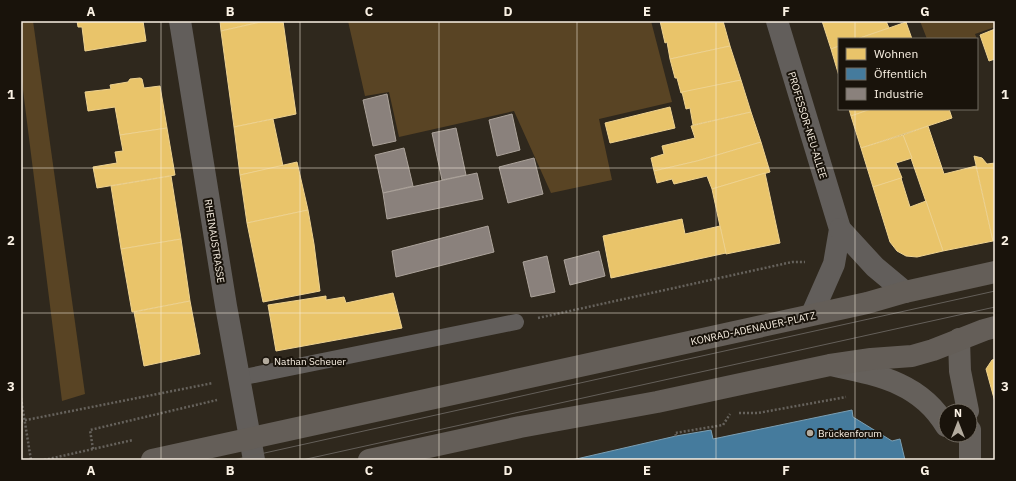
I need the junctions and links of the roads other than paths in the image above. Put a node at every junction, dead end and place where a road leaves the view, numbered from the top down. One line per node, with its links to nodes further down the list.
1 (180, 21): 11 (street, RHEINAUSTRASSE)
2 (777, 21): 3 (street, PROFESSOR-NEU-ALLEE)
3 (840, 229): 5 (street, PROFESSOR-NEU-ALLEE); 6 (street, PROFESSOR-NEU-ALLEE)
4 (995, 272): 5 (main road, KONRAD-ADENAUER-PLATZ)
5 (905, 292): 6 (main road, KONRAD-ADENAUER-PLATZ)
6 (812, 314): 16 (main road, KONRAD-ADENAUER-PLATZ)
7 (516, 322): 11 (lane)
8 (995, 327): 9 (main road)
9 (959, 339): 10 (main road); 12 (street)
10 (830, 364): 13 (street); 18 (main road)
11 (238, 378): 17 (street, RHEINAUSTRASSE)
12 (966, 403)
13 (938, 414)
14 (956, 443): 19 (street)
15 (970, 443): 20 (street)
16 (152, 460)
17 (254, 460)
18 (369, 460)
19 (966, 460)
20 (970, 460)

